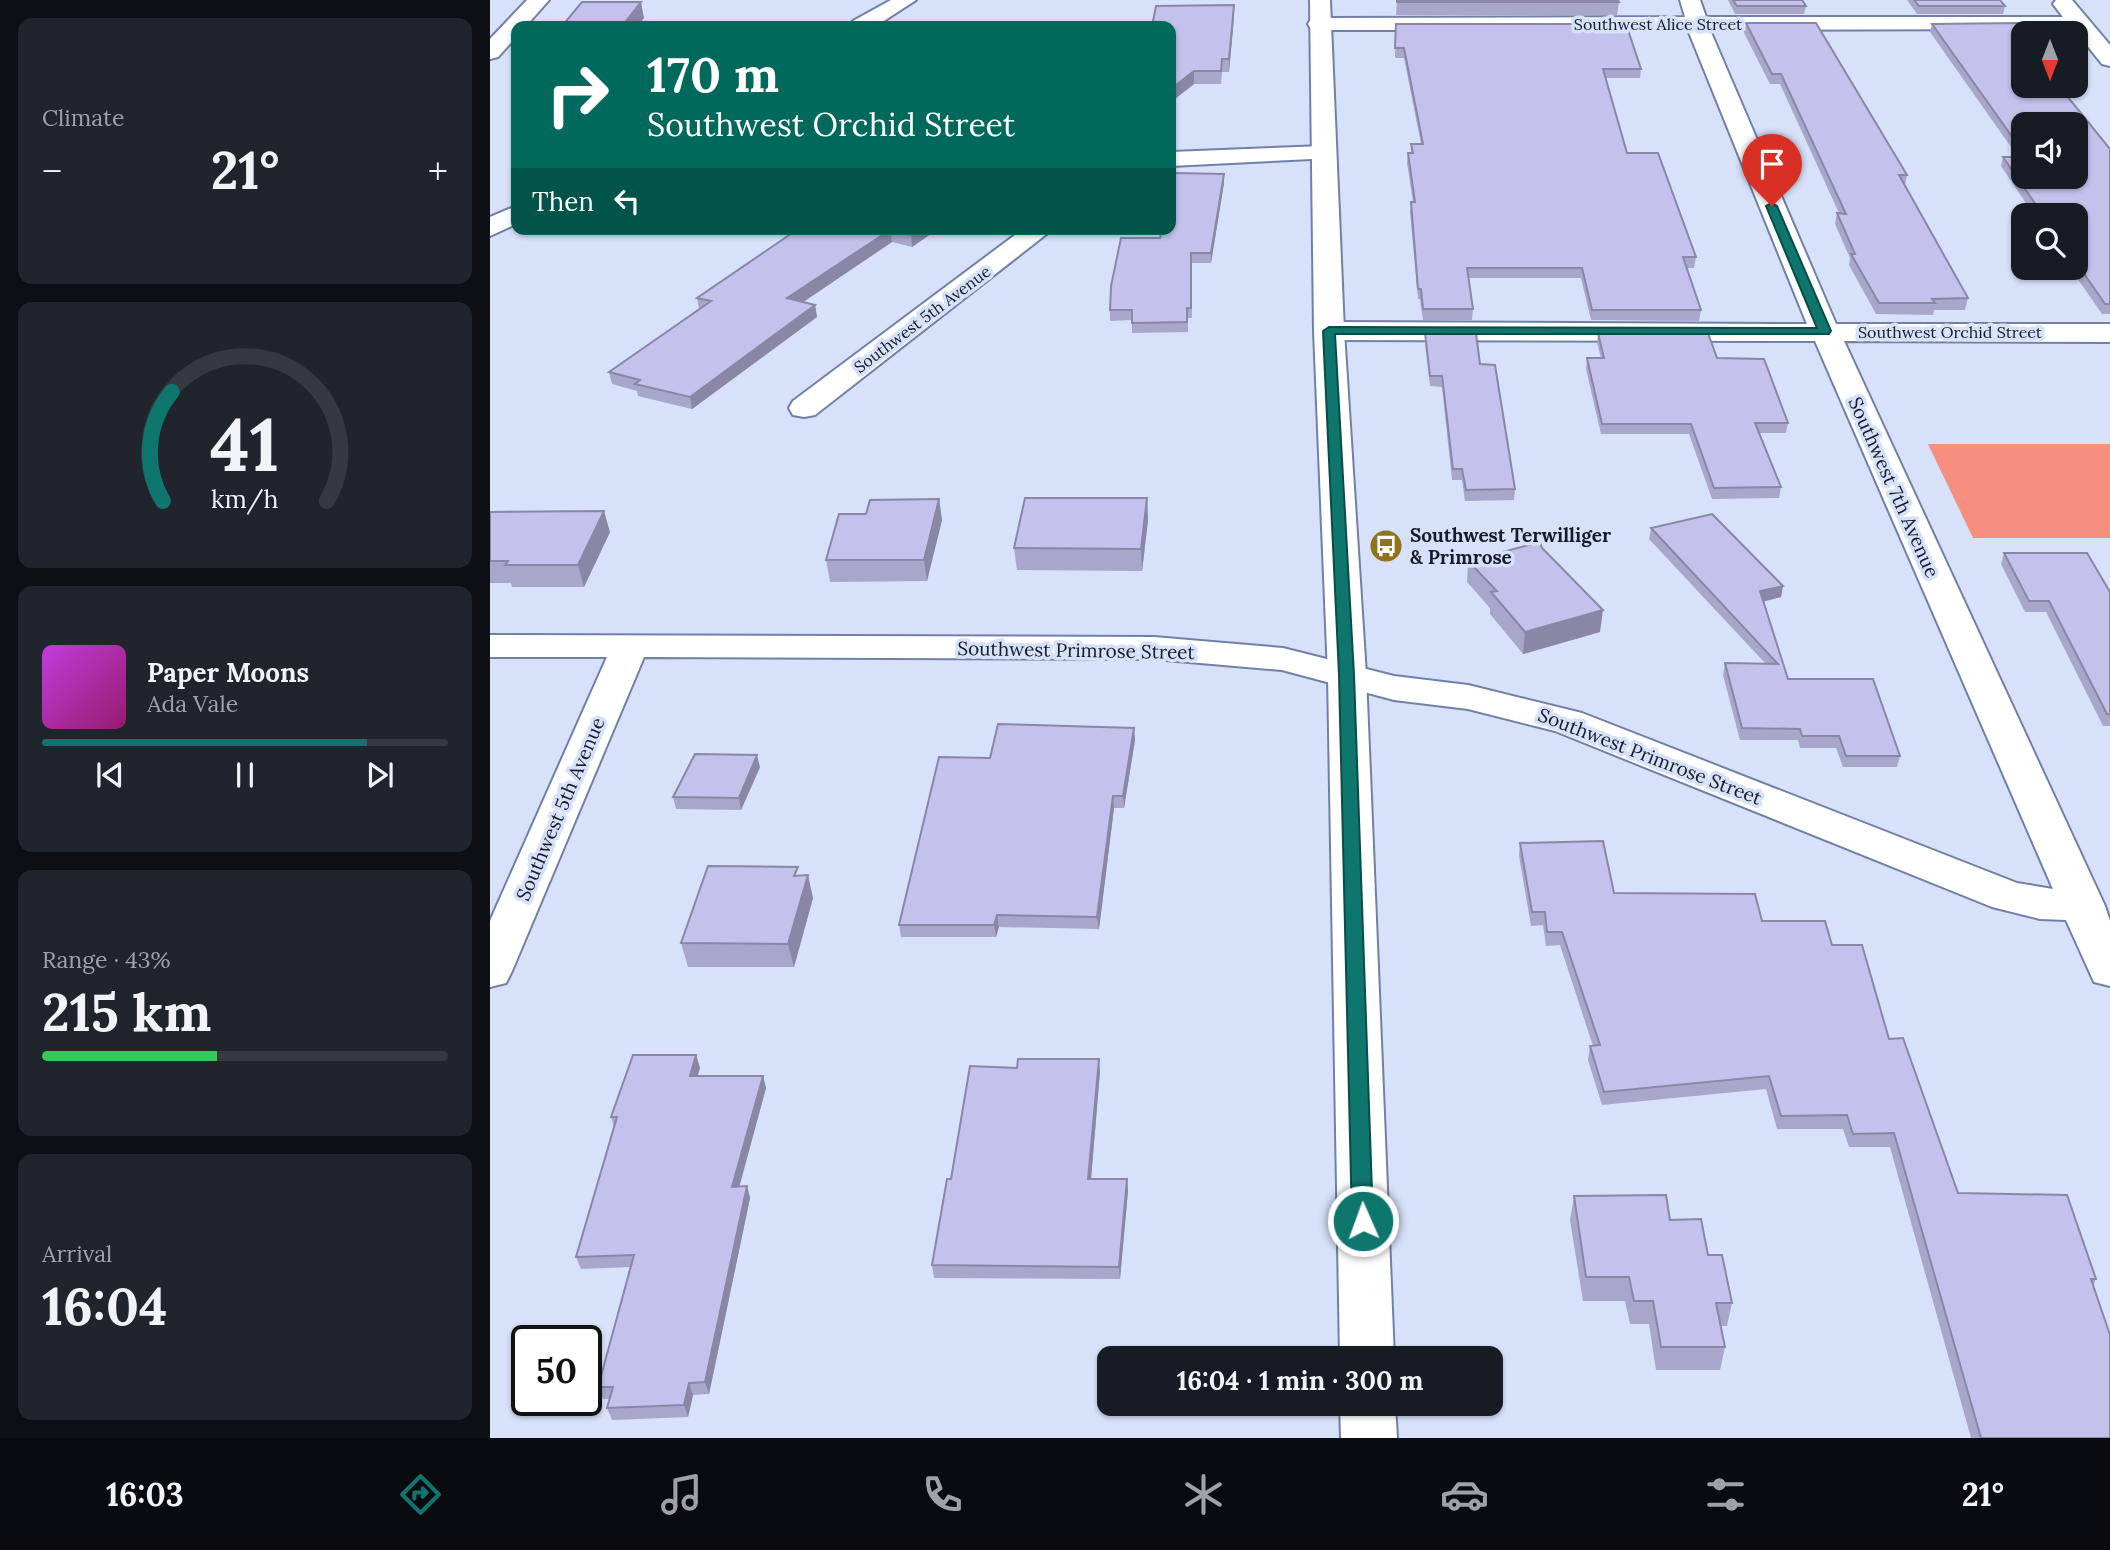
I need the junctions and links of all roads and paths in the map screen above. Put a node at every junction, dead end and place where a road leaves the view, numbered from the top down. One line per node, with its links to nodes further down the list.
1 (539, 0): 6 (street)
2 (906, 0): 7 (street)
3 (1690, 0): 10 (street, Southwest 7th Avenue)
4 (2060, 0): 8 (street)
5 (1320, 12): 10 (street, Southwest Alice Street); 15 (street)
6 (519, 21)
7 (870, 21)
8 (2078, 21)
9 (2011, 23): 10 (street, Southwest Alice Street)
10 (1699, 25): 21 (street, Southwest 7th Avenue)
11 (511, 30): 13 (street)
12 (2088, 33): 14 (street)
13 (490, 52)
14 (2110, 59)
15 (1324, 153): 16 (street); 20 (street)
16 (1176, 159)
17 (511, 217): 18 (street)
18 (490, 228)
19 (1032, 235): 23 (street, Southwest 5th Avenue)
20 (1329, 331): 21 (street, Southwest Orchid Street); 26 (street)
21 (1825, 331): 22 (street, Southwest Orchid Street); 27 (street, Southwest 7th Avenue)
22 (2110, 333)
23 (804, 408)
24 (490, 646): 25 (street, Southwest Primrose Street)
25 (630, 647): 26 (street, Southwest Primrose Street); 29 (street, Southwest 5th Avenue)
26 (1347, 675): 27 (street, Southwest Primrose Street); 30 (street)
27 (2083, 906): 28 (street, Southwest 7th Avenue)
28 (2110, 970)
29 (490, 971)
30 (1367, 1346)
31 (1368, 1416): 32 (street)
32 (1369, 1438)

